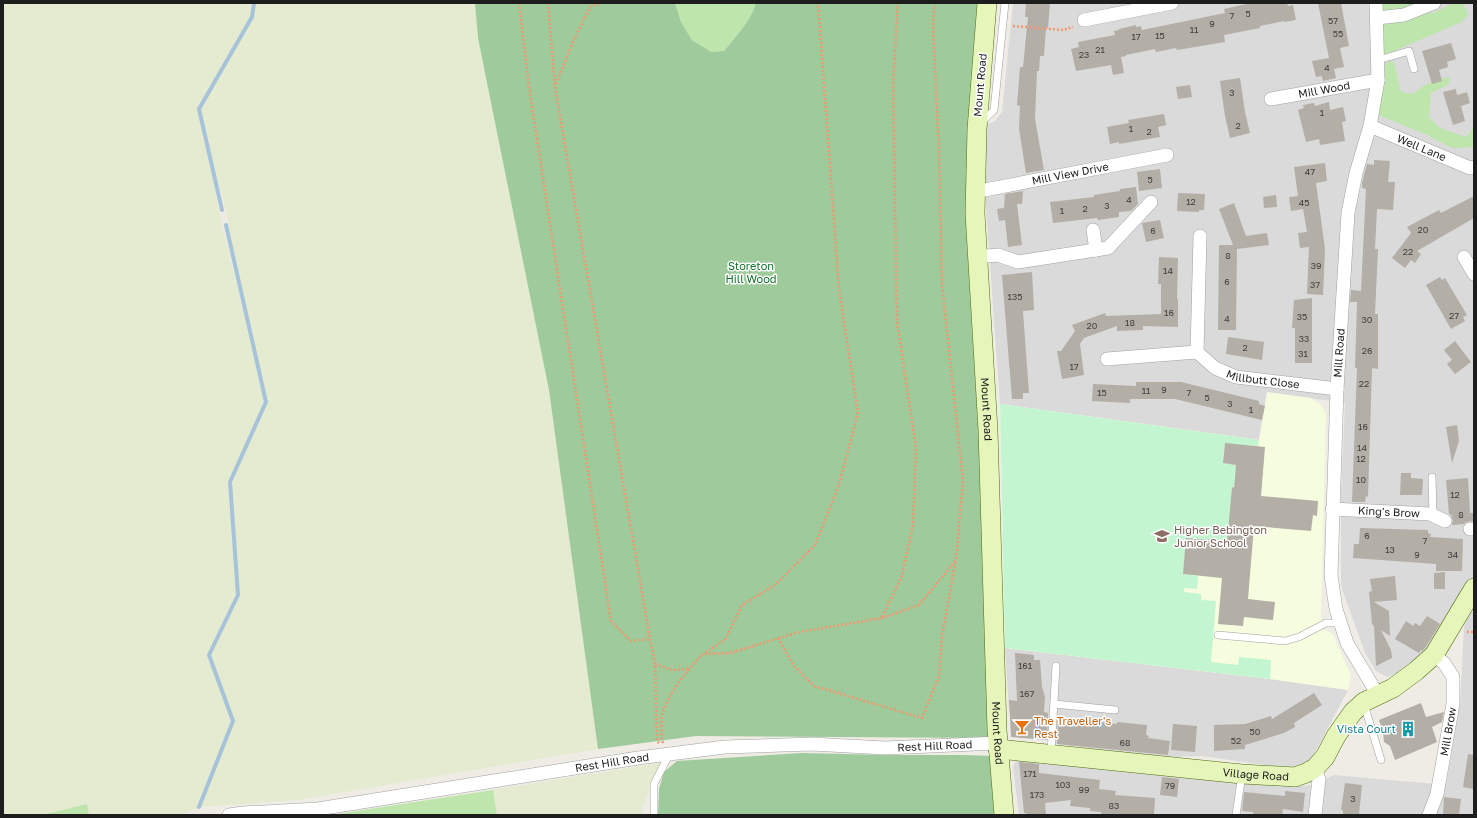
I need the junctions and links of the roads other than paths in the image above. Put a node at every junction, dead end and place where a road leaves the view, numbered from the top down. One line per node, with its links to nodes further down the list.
1 (987, 3): 13 (main road, Mount Road)
2 (1004, 3): 13 (lane)
3 (1172, 3): 7 (street)
4 (1376, 3): 6 (street, Mill Road)
5 (1434, 3): 6 (street)
6 (1377, 18): 8 (street, Mill Road)
7 (1084, 20)
8 (1378, 60): 9 (lane); 10 (street, Mill Road)
9 (1414, 69)
10 (1378, 80): 11 (street, Mill Wood); 12 (street, Mill Road)
11 (1271, 99)
12 (1370, 126): 15 (street, Well Lane); 26 (street, Mill Road)
13 (977, 128): 16 (main road, Mount Road)
14 (1167, 155): 16 (street, Mill View Drive)
15 (1474, 166)
16 (974, 192): 21 (main road, Mount Road)
17 (1151, 202): 20 (street)
18 (1093, 230): 20 (street)
19 (1200, 236): 24 (street)
20 (1096, 250): 21 (street)
21 (977, 257): 39 (main road, Mount Road)
22 (1464, 257): 23 (street)
23 (1474, 274)
24 (1197, 352): 25 (street); 26 (street, Millbutt Close)
25 (1107, 359)
26 (1336, 389): 28 (street, Mill Road)
27 (1432, 477): 29 (lane)
28 (1332, 509): 29 (street, King's Brow); 32 (street, Mill Road)
29 (1433, 515): 30 (street, King's Brow)
30 (1445, 521)
31 (1474, 588): 34 (main road, Village Road)
32 (1340, 623): 33 (lane); 36 (street, Mill Road)
33 (1218, 635)
34 (1434, 655): 36 (main road, Village Road); 50 (street, Mill Brow)
35 (1056, 666): 37 (lane)
36 (1371, 698): 42 (lane); 43 (main road, Village Road)
37 (1054, 704): 38 (lane); 41 (lane)
38 (1115, 710)
39 (1003, 747): 40 (street, Rest Hill Road); 41 (main road, Village Road); 47 (main road, Mount Road)
40 (670, 753): 45 (street, Rest Hill Road); 46 (lane)
41 (1051, 754): 44 (main road, Village Road)
42 (1381, 760)
43 (1315, 768): 44 (main road, Village Road); 49 (street)
44 (1242, 774): 48 (lane)
45 (229, 815)
46 (654, 815)
47 (1004, 815)
48 (1236, 815)
49 (1315, 815)
50 (1429, 815)

